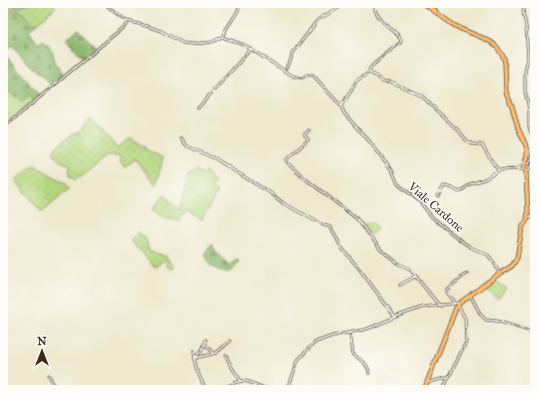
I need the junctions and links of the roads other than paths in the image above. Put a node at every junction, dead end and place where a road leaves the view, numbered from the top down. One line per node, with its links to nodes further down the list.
1 (104, 3): 8 (street)
2 (241, 3): 10 (street)
3 (346, 3): 12 (street)
4 (376, 3): 13 (street)
5 (423, 3): 9 (main road)
6 (427, 3): 9 (main road)
7 (526, 3): 19 (street)
8 (127, 21): 10 (street); 16 (street)
9 (456, 27): 20 (main road)
10 (222, 37): 11 (street)
11 (251, 49): 12 (street); 15 (street)
12 (285, 71): 14 (street, Viale Cardone)
13 (369, 72): 14 (street); 24 (street)
14 (341, 106): 30 (street, Viale Cardone)
15 (198, 108)
16 (3, 128)
17 (309, 130): 31 (street)
18 (180, 138): 36 (street)
19 (535, 147)
20 (527, 148): 21 (street); 23 (main road)
21 (535, 151)
22 (535, 161): 23 (street)
23 (525, 169): 25 (street); 25 (street); 27 (main road)
24 (499, 170): 25 (street); 26 (street)
25 (513, 170)
26 (438, 196)
27 (528, 217): 28 (street); 30 (main road)
28 (535, 218)
29 (467, 274): 34 (street)
30 (499, 274): 33 (main road)
31 (416, 276): 32 (street); 35 (street)
32 (400, 285)
33 (470, 295): 34 (main road); 38 (street)
34 (457, 304): 35 (street); 48 (street); 50 (main road)
35 (441, 306): 36 (street)
36 (395, 317): 37 (street)
37 (350, 333): 46 (street); 51 (street)
38 (535, 333)
39 (206, 340): 41 (street)
40 (230, 341): 43 (street)
41 (205, 344): 43 (street); 45 (street)
42 (194, 351): 45 (street)
43 (214, 353): 45 (street)
44 (226, 355): 49 (street)
45 (195, 358): 53 (street)
46 (369, 373)
47 (49, 375): 52 (street)
48 (448, 379): 50 (street); 59 (street)
49 (241, 381): 54 (street); 55 (street)
50 (427, 383): 58 (main road)
51 (289, 386): 56 (street); 57 (street)
52 (56, 390)
53 (207, 390)
54 (222, 390)
55 (270, 390)
56 (276, 390)
57 (288, 390)
58 (424, 390)
59 (443, 390)

